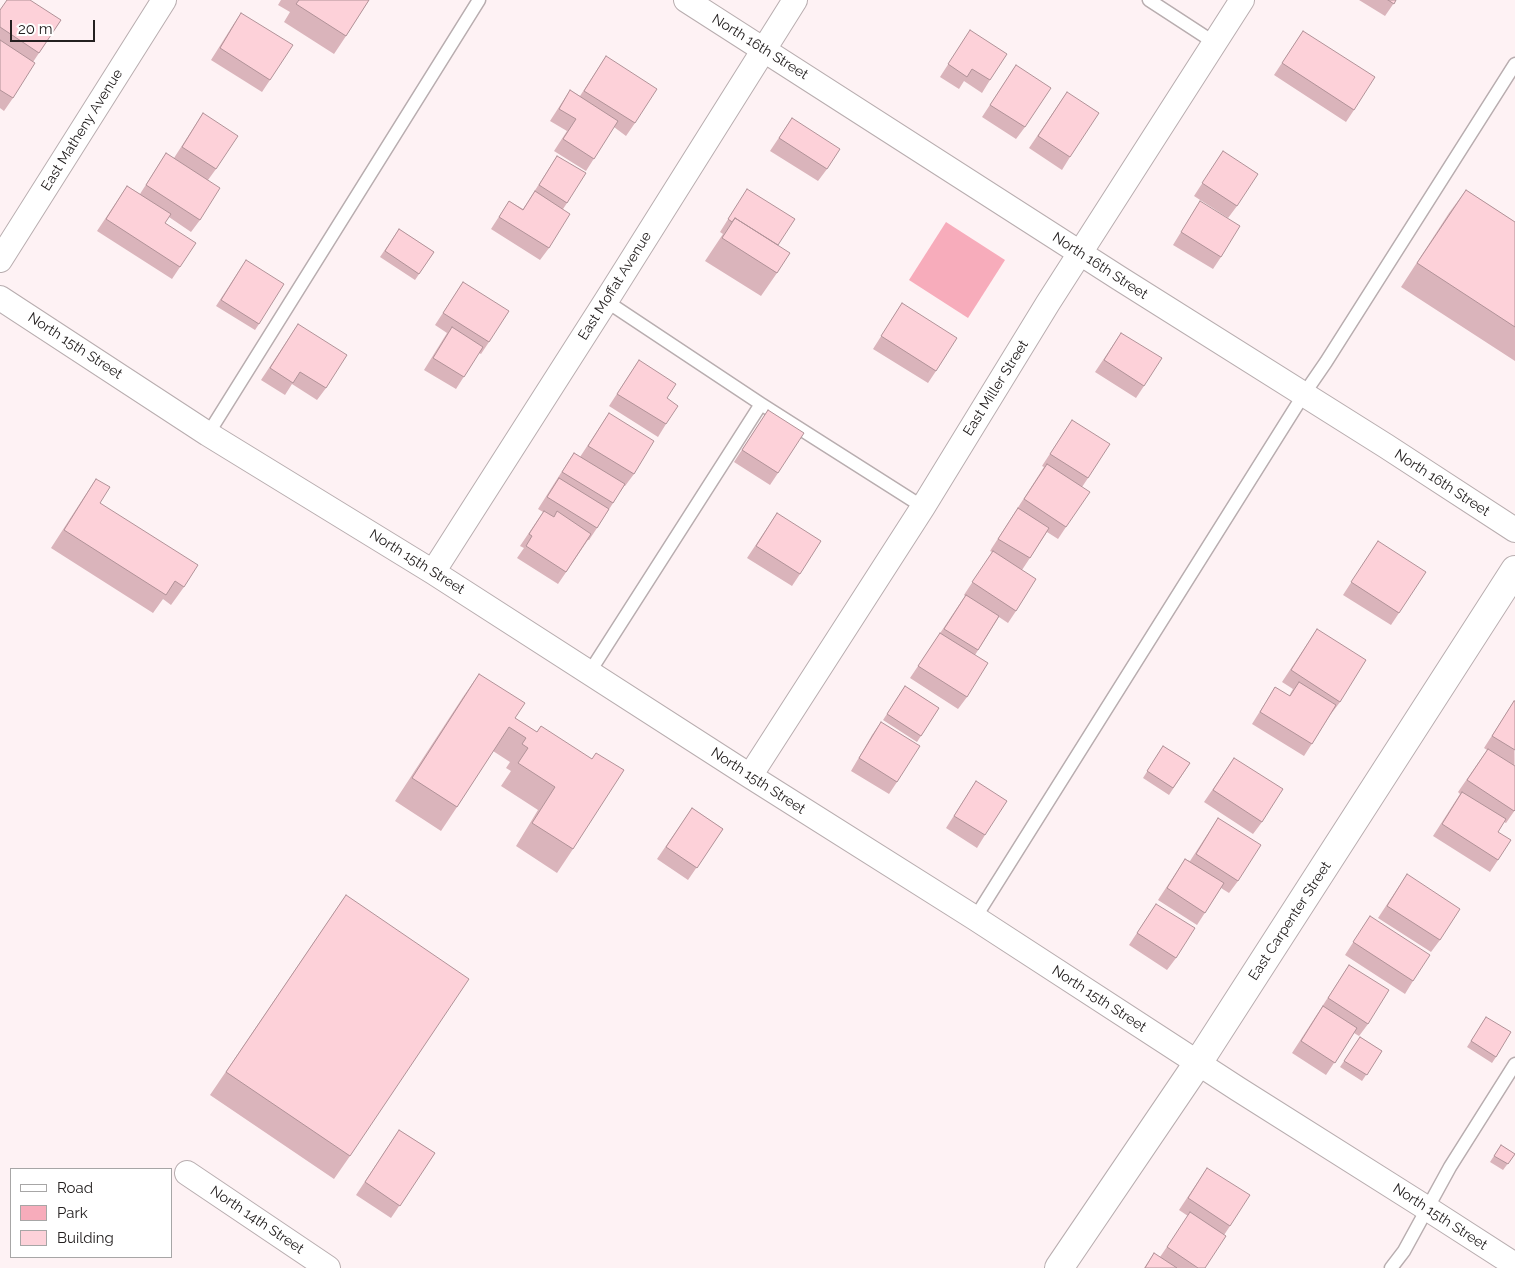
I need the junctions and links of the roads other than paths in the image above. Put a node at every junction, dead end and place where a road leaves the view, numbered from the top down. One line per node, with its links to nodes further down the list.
1 (164, 0): 11 (street, East Matheny Avenue)
2 (480, 0): 16 (lane)
3 (686, 0): 8 (street, North 16th Street)
4 (795, 0): 8 (street, East Moffat Avenue)
5 (1149, 0): 7 (lane)
6 (1242, 0): 7 (street, East Miller Street)
7 (1215, 43): 10 (street, East Miller Street)
8 (763, 49): 10 (street, North 16th Street); 13 (street, East Moffat Avenue)
9 (1515, 64): 14 (lane)
10 (1080, 253): 14 (street, North 16th Street); 17 (street, East Miller Street)
11 (0, 260)
12 (0, 298): 16 (street, North 15th Street)
13 (606, 301): 15 (lane); 20 (street, East Moffat Avenue)
14 (1304, 394): 18 (street, North 16th Street); 23 (lane)
15 (761, 404): 17 (lane); 21 (lane)
16 (208, 434): 20 (street, North 15th Street)
17 (923, 507): 22 (street, East Miller Street)
18 (1515, 530)
19 (1515, 570): 24 (street, East Carpenter Street)
20 (433, 572): 21 (street, North 15th Street)
21 (589, 673): 22 (street, North 15th Street)
22 (750, 776): 23 (street, North 15th Street)
23 (975, 918): 24 (street, North 15th Street)
24 (1198, 1063): 27 (street, North 15th Street); 30 (street, East Carpenter Street)
25 (1515, 1064): 27 (lane)
26 (187, 1172): 29 (street, North 14th Street)
27 (1428, 1208): 28 (street, North 15th Street); 31 (lane)
28 (1515, 1266)
29 (328, 1268)
30 (1059, 1268)
31 (1391, 1268)

